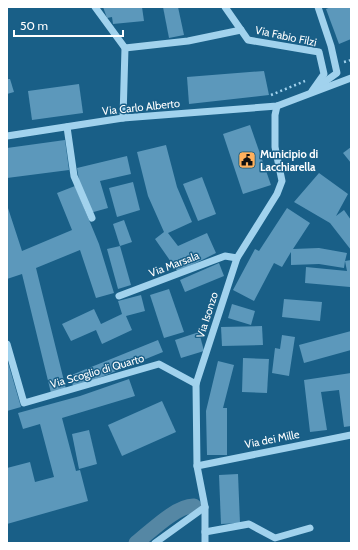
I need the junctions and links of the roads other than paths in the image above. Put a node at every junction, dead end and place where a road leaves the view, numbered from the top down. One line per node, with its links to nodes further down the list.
1 (95, 7): 5 (street)
2 (225, 7): 4 (street, Via Fabio Filzi)
3 (318, 7): 7 (street)
4 (240, 30): 5 (street); 7 (street, Via Fabio Filzi)
5 (125, 48): 9 (street)
6 (351, 78): 7 (street)
7 (312, 91): 8 (street, Via Carlo Alberto)
8 (277, 106): 9 (street, Via Carlo Alberto); 13 (street, Via Isonzo)
9 (123, 118): 10 (street, Via Carlo Alberto)
10 (67, 127): 11 (street, Via Carlo Alberto); 12 (street)
11 (7, 136)
12 (92, 218)
13 (238, 258): 14 (street, Via Marsala); 16 (street, Via Isonzo)
14 (119, 296)
15 (7, 344): 16 (street, Via Scoglio di Quarto)
16 (196, 384): 18 (street, Via Isonzo)
17 (351, 435): 18 (street, Via dei Mille)
18 (197, 466): 19 (street, Via Isonzo)
19 (205, 507): 21 (street, Via Isonzo); 22 (street)
20 (310, 528): 21 (street)
21 (205, 532): 23 (street, Via Isonzo)
22 (155, 543)
23 (205, 543)

